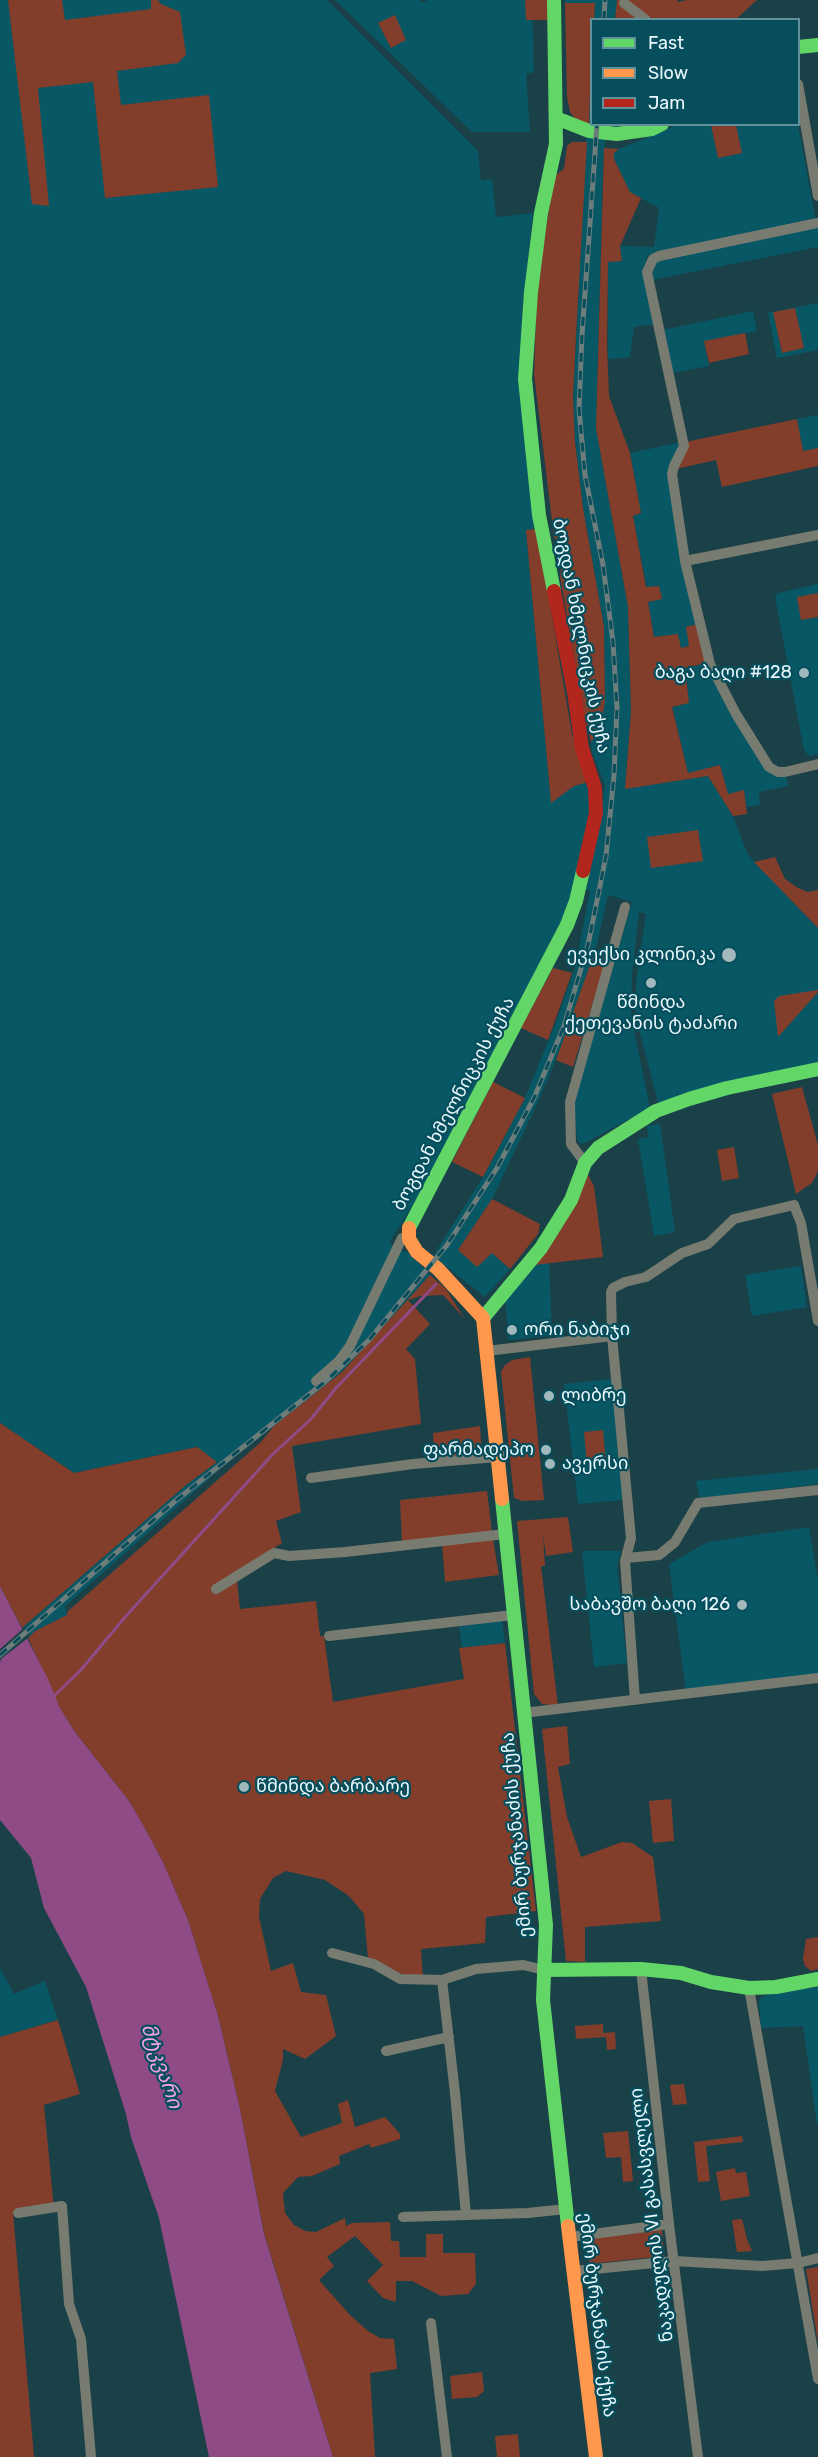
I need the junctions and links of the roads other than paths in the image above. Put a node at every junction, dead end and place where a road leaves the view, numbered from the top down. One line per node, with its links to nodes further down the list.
1 (554, 0): 7 (main road, ბოგდან ხმელნიცკის ქუჩა)
2 (624, 3): 3 (street)
3 (643, 18)
4 (818, 45): 5 (main road)
5 (800, 47)
6 (800, 95): 9 (street)
7 (556, 118): 8 (main road); 17 (main road, ბოგდან ხმელნიცკის ქუჩა)
8 (658, 126)
9 (818, 196)
10 (818, 223): 12 (street)
11 (818, 535): 12 (street)
12 (685, 561): 13 (street)
13 (818, 764)
14 (625, 907): 16 (street)
15 (818, 1069): 16 (main road)
16 (585, 1163): 18 (main road)
17 (409, 1239): 18 (main road); 22 (street)
18 (483, 1318): 21 (main road, ემირ ბურჯანაძის ქუჩა)
19 (818, 1321): 20 (street)
20 (612, 1336): 21 (street); 27 (street)
21 (487, 1351): 23 (main road, ემირ ბურჯანაძის ქუჩა)
22 (316, 1381)
23 (497, 1457): 24 (street); 26 (main road, ემირ ბურჯანაძის ქუჩა)
24 (311, 1478)
25 (818, 1490): 27 (street)
26 (505, 1534): 28 (street); 29 (main road, ემირ ბურჯანაძის ქუჩა)
27 (626, 1558): 32 (street)
28 (216, 1589)
29 (513, 1615): 30 (street); 33 (main road, ემირ ბურჯანაძის ქუჩა)
30 (329, 1636)
31 (818, 1678): 32 (street)
32 (635, 1700): 33 (street)
33 (523, 1713): 36 (main road, ემირ ბურჯანაძის ქუჩა)
34 (332, 1953): 38 (street)
35 (641, 1969): 36 (main road); 39 (main road); 46 (street, ნაკადულის VI გასასვლელი)
36 (544, 1970): 38 (street); 42 (main road, ემირ ბურჯანაძის ქუჩა)
37 (818, 1979): 39 (main road)
38 (442, 1980): 40 (street)
39 (749, 1988): 50 (street)
40 (449, 2037): 41 (street); 44 (street)
41 (386, 2051)
42 (566, 2209): 44 (street); 47 (main road, ემირ ბურჯანაძის ქუჩა)
43 (18, 2213): 54 (street)
44 (466, 2215): 45 (street)
45 (403, 2217)
46 (669, 2224): 47 (street); 49 (street, ნაკადულის VI გასასვლელი)
47 (570, 2236): 51 (main road, ემირ ბურჯანაძის ქუჩა)
48 (818, 2258): 50 (street)
49 (674, 2261): 50 (street); 51 (street); 57 (street, ნაკადულის VI გასასვლელი)
50 (798, 2263): 53 (street)
51 (575, 2271): 56 (main road, ემირ ბურჯანაძის ქუჩა)
52 (431, 2323): 55 (street)
53 (818, 2379)
54 (91, 2457)
55 (447, 2457)
56 (596, 2457)
57 (698, 2457)

